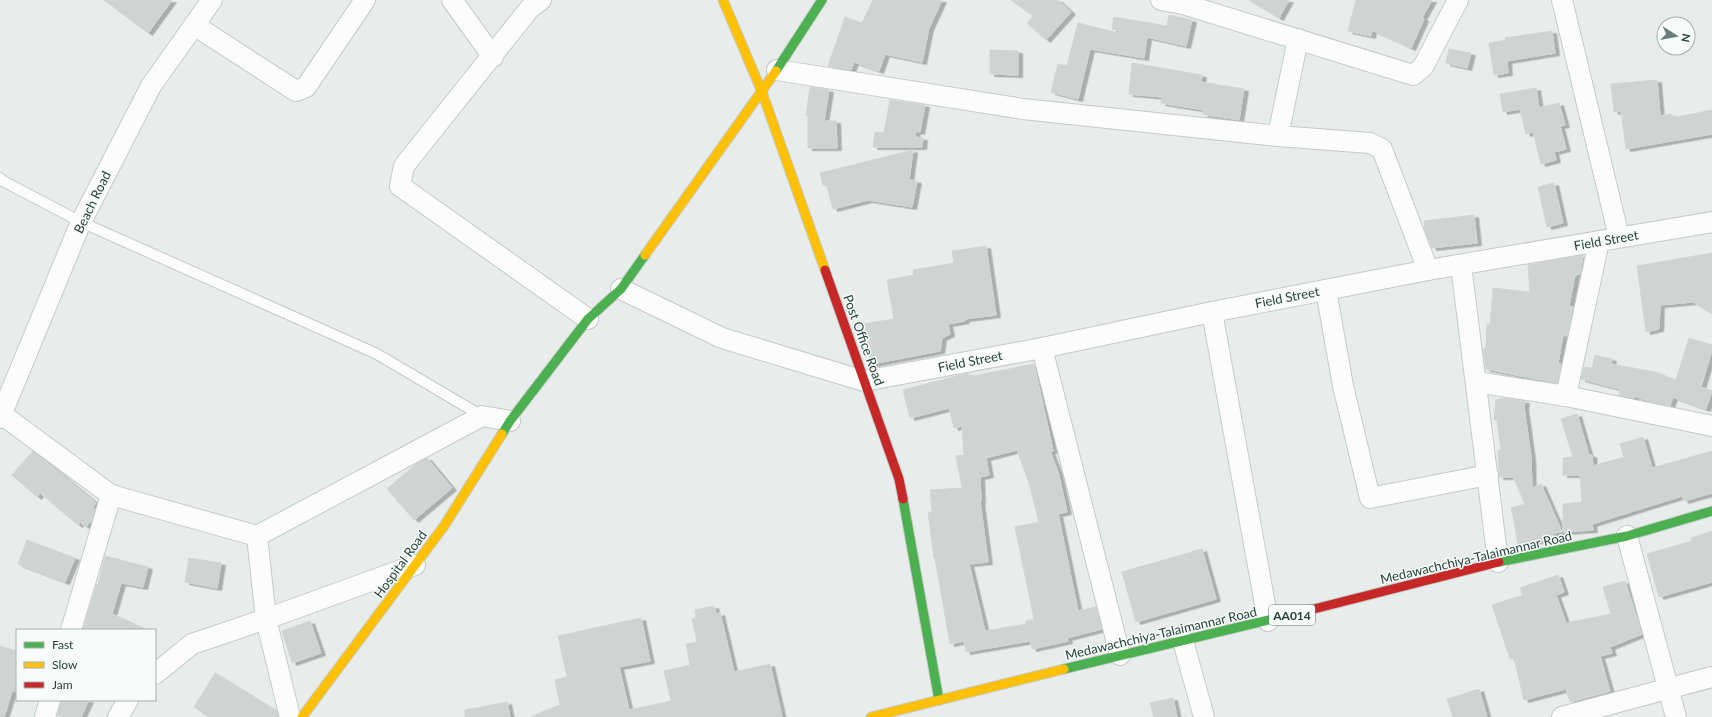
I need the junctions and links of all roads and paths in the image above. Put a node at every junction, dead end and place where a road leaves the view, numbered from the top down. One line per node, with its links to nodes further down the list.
1 (212, 0): 10 (street, Beach Road)
2 (365, 0): 10 (street)
3 (452, 0): 12 (street)
4 (541, 0): 12 (street)
5 (723, 0): 14 (main road, Post Office Road)
6 (822, 0): 13 (main road, Hospital Road)
7 (1161, 0): 11 (street)
8 (1458, 0): 11 (street)
9 (1562, 0): 19 (street)
10 (194, 25): 17 (street, Beach Road)
11 (1298, 39): 15 (street)
12 (493, 57): 26 (street)
13 (776, 70): 14 (main road, Hospital Road); 15 (street)
14 (762, 92): 23 (main road, Hospital Road); 28 (main road, Post Office Road)
15 (1278, 136): 22 (street)
16 (0, 178): 17 (lane)
17 (81, 222): 31 (street, Beach Road); 32 (lane)
18 (1712, 222): 19 (street, Field Street)
19 (1619, 237): 20 (street, Field Street)
20 (1599, 241): 21 (street, Field Street); 30 (street)
21 (1461, 265): 22 (street, Field Street); 29 (street)
22 (1428, 270): 24 (street, Field Street)
23 (621, 289): 26 (main road, Hospital Road); 28 (street)
24 (1326, 290): 25 (street, Field Street); 35 (street)
25 (1212, 312): 27 (street, Field Street); 43 (street)
26 (588, 320): 33 (main road, Hospital Road)
27 (1042, 348): 28 (street, Field Street); 46 (street)
28 (864, 381): 50 (main road, Post Office Road)
29 (1476, 382): 30 (street); 35 (street)
30 (1566, 396): 34 (street)
31 (1, 415): 36 (street)
32 (482, 416): 33 (street); 38 (street)
33 (510, 421): 41 (main road, Hospital Road)
34 (1712, 426)
35 (1488, 475): 40 (street)
36 (111, 495): 38 (street); 44 (street)
37 (1712, 511): 39 (main road, Medawachchiya-Talaimannar Road / AA014)
38 (256, 536): 42 (street)
39 (1627, 536): 40 (main road, Medawachchiya-Talaimannar Road / AA014); 49 (street)
40 (1498, 562): 43 (main road, Medawachchiya-Talaimannar Road / AA014)
41 (415, 565): 42 (street); 56 (main road, Hospital Road)
42 (266, 618): 47 (street); 55 (street)
43 (1268, 621): 45 (main road, Medawachchiya-Talaimannar Road / AA014)
44 (71, 629)
45 (1183, 641): 46 (main road, Medawachchiya-Talaimannar Road / AA014); 58 (street)
46 (1120, 655): 50 (main road, Medawachchiya-Talaimannar Road / AA014)
47 (156, 673)
48 (1712, 677): 49 (street)
49 (1668, 689): 59 (street); 60 (street)
50 (939, 700): 57 (main road, Medawachchiya-Talaimannar Road / AA014)
51 (50, 701): 53 (street)
52 (127, 701): 54 (street)
53 (45, 717)
54 (118, 717)
55 (290, 717)
56 (302, 717)
57 (871, 717)
58 (1204, 717)
59 (1562, 717)
60 (1676, 717)

